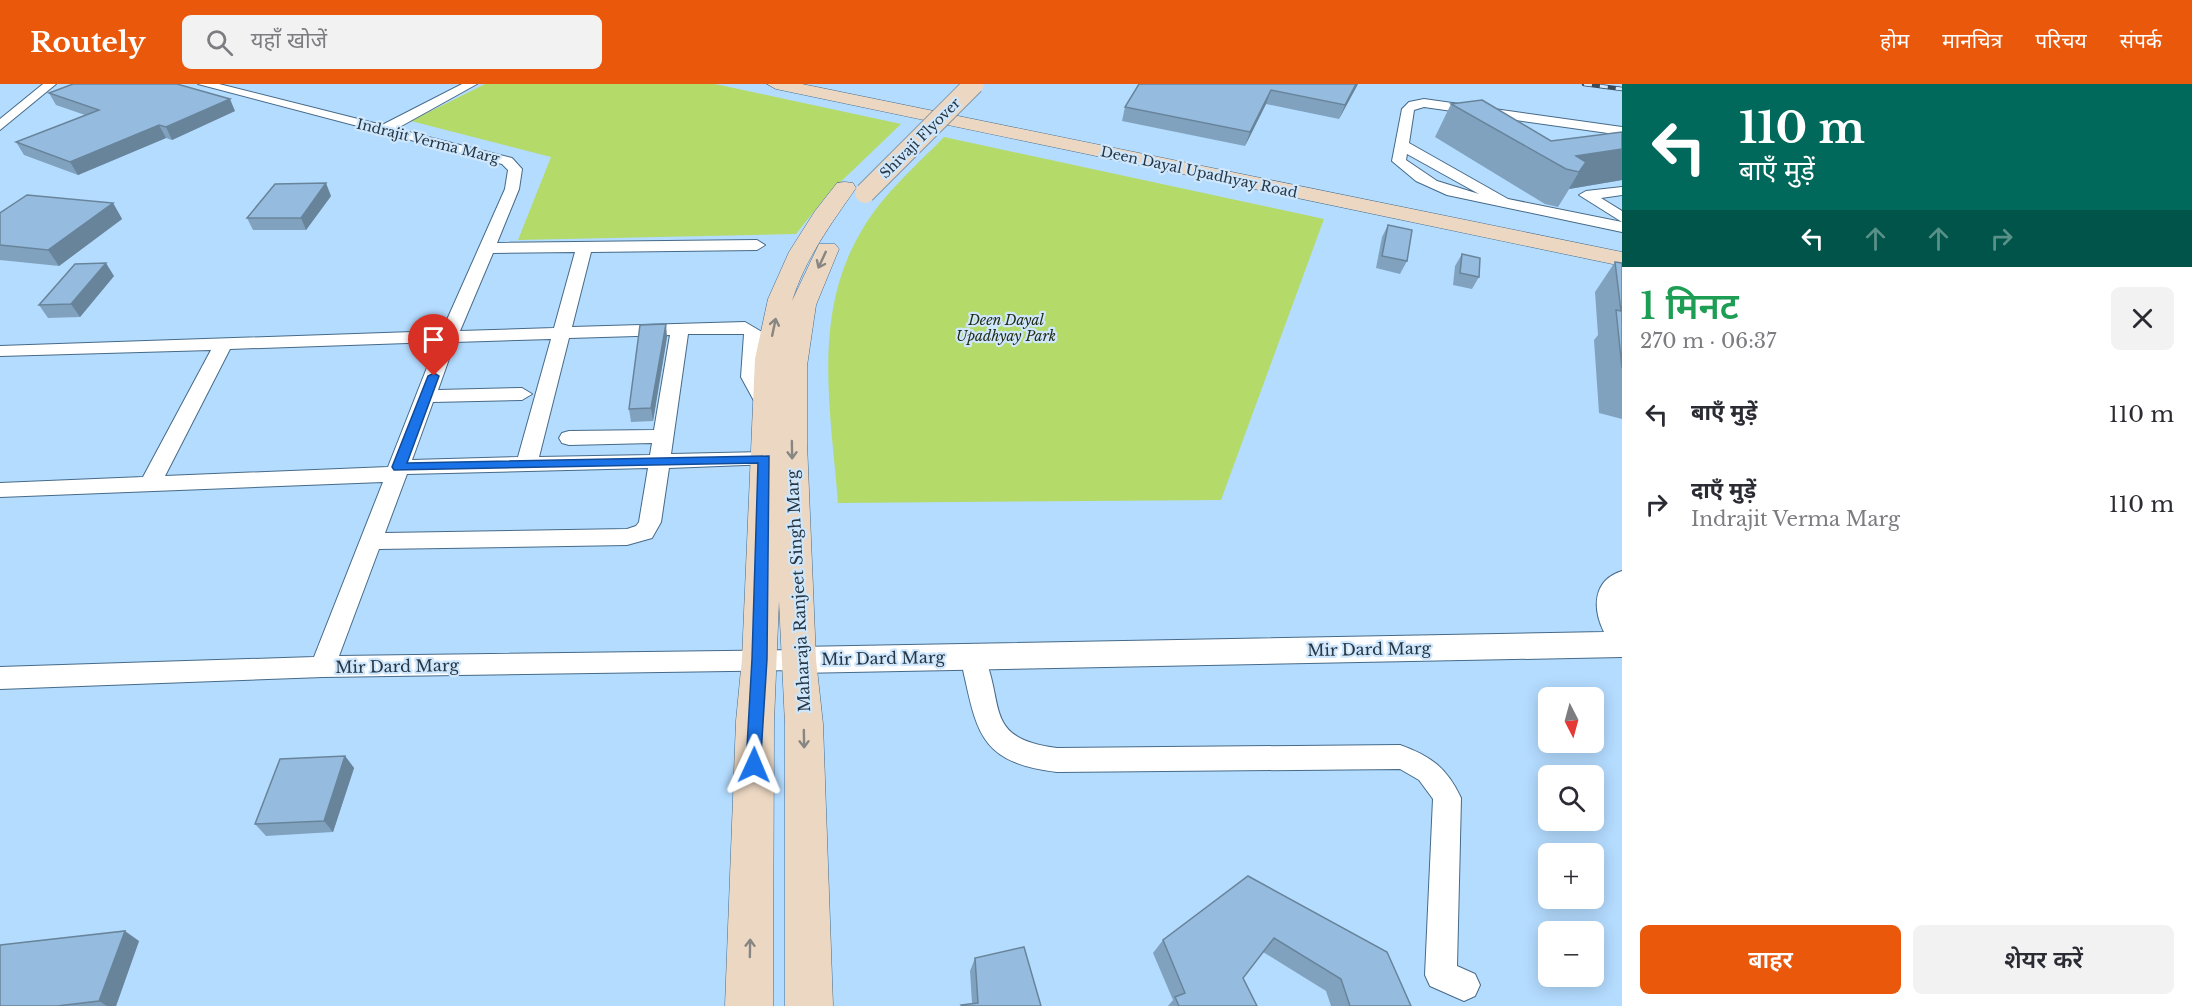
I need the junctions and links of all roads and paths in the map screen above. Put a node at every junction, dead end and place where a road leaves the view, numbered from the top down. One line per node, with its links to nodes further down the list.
1 (50, 84): 9 (street)
2 (204, 84): 10 (street, Indrajit Verma Marg)
3 (471, 84): 10 (street)
4 (776, 84): 22 (main road, Deen Dayal Upadhyay Road)
5 (824, 84): 17 (main road, Deen Dayal Upadhyay Road)
6 (953, 84): 13 (main road, Shivaji Flyover)
7 (974, 84): 13 (main road, Shivaji Flyover, bridge)
8 (1408, 109): 11 (street); 12 (street); 17 (street)
9 (0, 126)
10 (385, 129): 21 (street, Indrajit Verma Marg)
11 (1622, 131)
12 (1622, 143)
13 (855, 191): 30 (main road, Maharaja Ranjeet Singh Marg, one-way to 13); 44 (main road, Maharaja Ranjeet Singh Marg, one-way to 44)
14 (1622, 191): 15 (street)
15 (1622, 217)
16 (1622, 227): 17 (street)
17 (1598, 232): 20 (main road, Deen Dayal Upadhyay Road)
18 (757, 245): 19 (street)
19 (584, 247): 21 (street); 24 (street)
20 (1622, 247)
21 (486, 248): 25 (street, Indrajit Verma Marg)
22 (1622, 260)
23 (680, 329): 24 (street); 30 (street); 31 (street)
24 (561, 332): 25 (street); 35 (street)
25 (449, 335): 26 (street); 29 (street, Indrajit Verma Marg)
26 (224, 343): 27 (street); 37 (street)
27 (0, 351)
28 (522, 394): 29 (street)
29 (426, 396): 36 (street, Indrajit Verma Marg)
30 (766, 406): 33 (main road, Maharaja Ranjeet Singh Marg)
31 (663, 436): 32 (street); 34 (street)
32 (569, 438)
33 (764, 459): 34 (street); 44 (main road, Maharaja Ranjeet Singh Marg)
34 (660, 461): 35 (street); 39 (street)
35 (527, 464): 36 (street)
36 (397, 471): 37 (street); 39 (street, Indrajit Verma Marg)
37 (150, 484): 38 (street)
38 (0, 490)
39 (371, 541): 45 (street, Indrajit Verma Marg)
40 (1622, 582): 41 (street)
41 (1622, 636)
42 (1622, 644): 43 (street, Mir Dard Marg)
43 (972, 657): 44 (street, Mir Dard Marg); 47 (street)
44 (779, 659): 45 (street, Mir Dard Marg); 48 (main road, Maharaja Ranjeet Singh Marg, one-way to 44); 49 (main road, Maharaja Ranjeet Singh Marg, one-way to 49)
45 (323, 667): 46 (street, Mir Dard Marg)
46 (0, 678)
47 (1464, 985)
48 (749, 1006)
49 (809, 1006)

